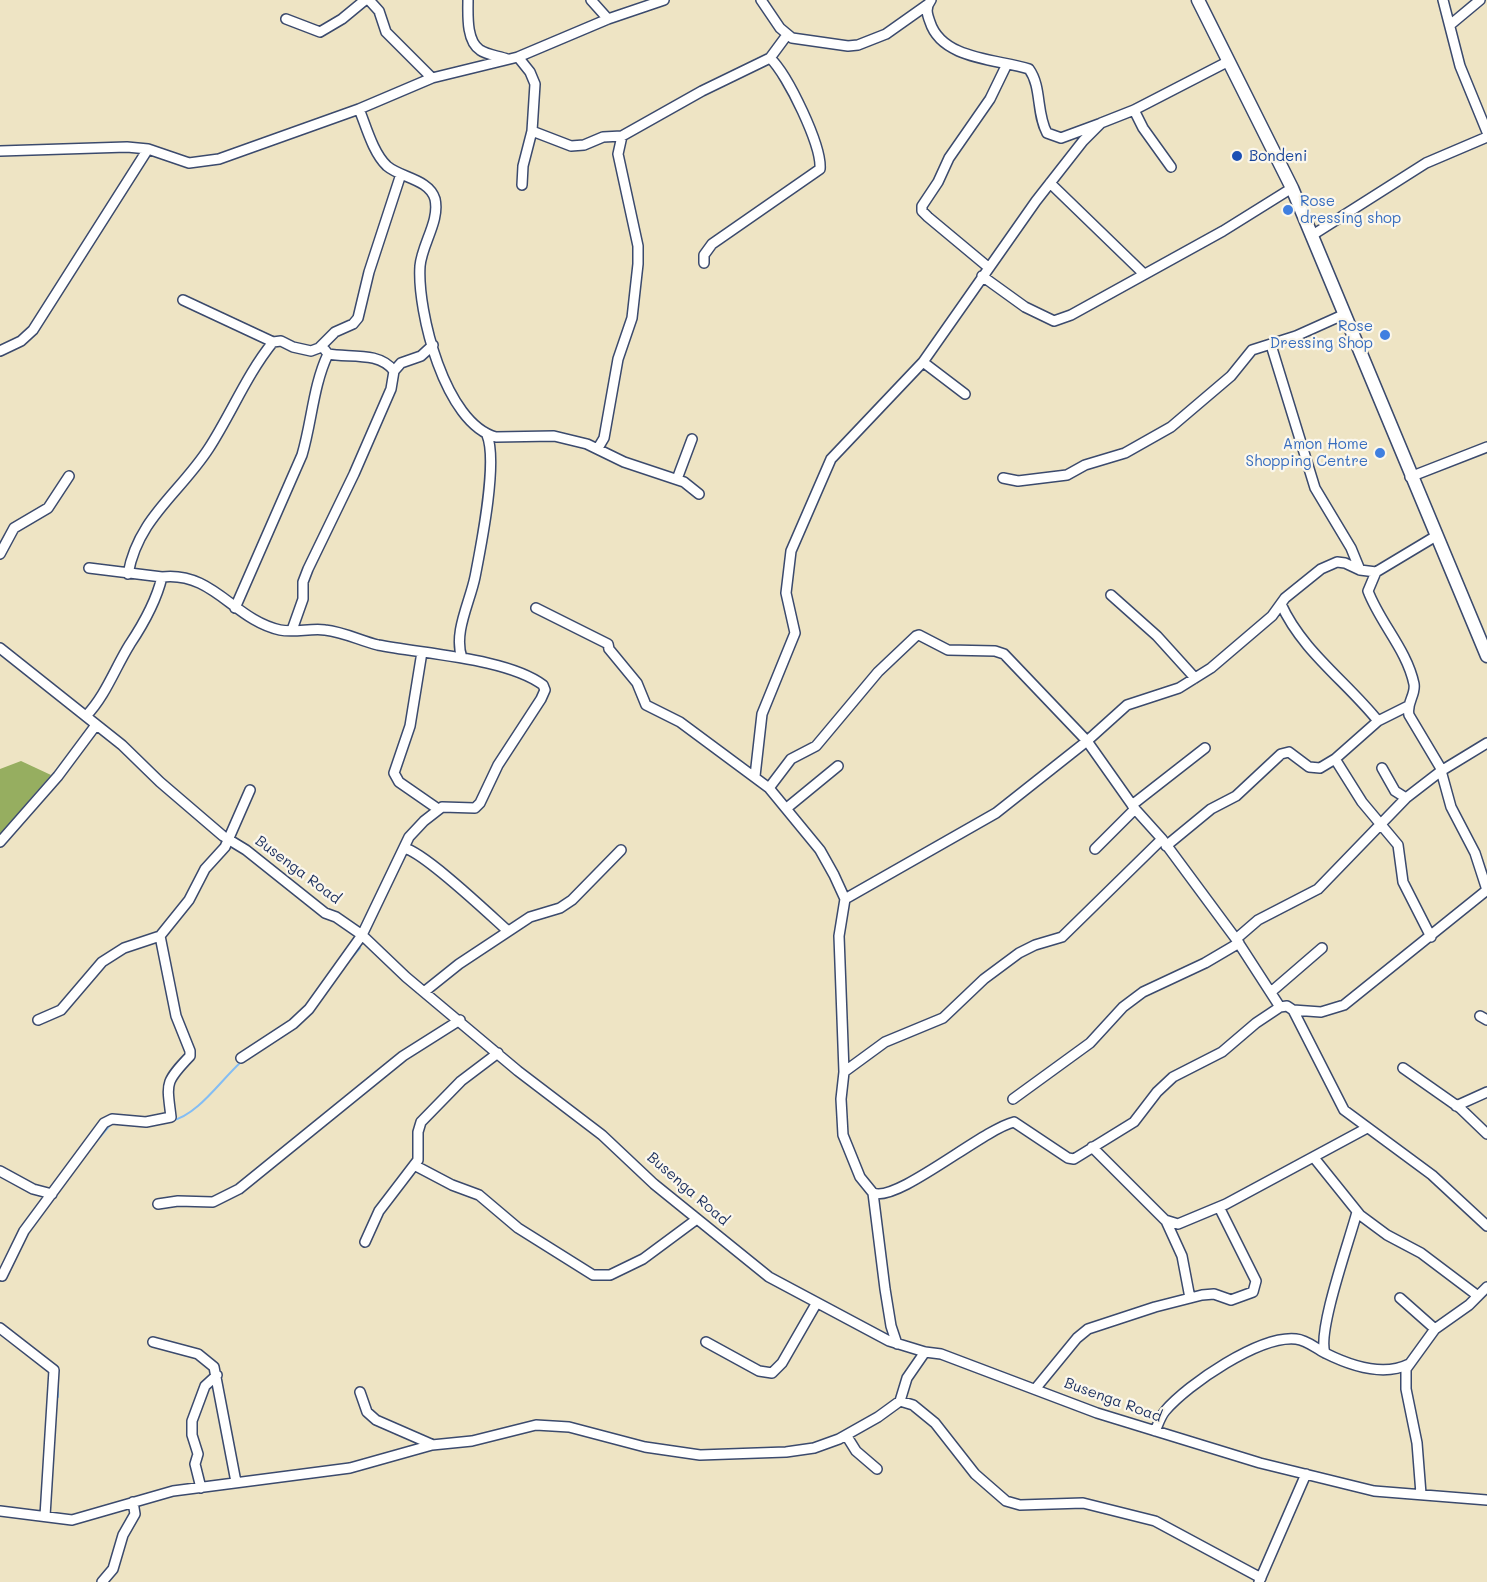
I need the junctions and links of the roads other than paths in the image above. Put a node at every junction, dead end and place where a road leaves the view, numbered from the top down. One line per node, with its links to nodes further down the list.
1 (367, 0): 10 (street); 18 (street)
2 (468, 0): 14 (street)
3 (591, 0): 11 (street)
4 (664, 0): 11 (street)
5 (761, 0): 13 (street)
6 (1198, 0): 16 (main road)
7 (1443, 0): 12 (street)
8 (1480, 0): 12 (street)
9 (929, 3): 13 (street); 17 (street)
10 (286, 19)
11 (608, 19): 14 (street)
12 (1450, 25): 23 (street)
13 (787, 36): 15 (street)
14 (513, 58): 18 (street); 22 (street)
15 (770, 58): 24 (street); 34 (street)
16 (1229, 61): 20 (street); 32 (main road)
17 (1008, 64): 21 (street); 35 (street)
18 (432, 78): 19 (street)
19 (359, 109): 26 (street); 29 (street)
20 (1134, 110): 21 (street); 28 (street)
21 (1101, 123): 30 (street)
22 (532, 131): 24 (street); 31 (street)
23 (1487, 132)
24 (622, 136): 51 (street)
25 (1487, 137): 33 (street)
26 (148, 150): 27 (street); 43 (street)
27 (0, 151)
28 (1171, 167)
29 (401, 174): 40 (street); 41 (street)
30 (1050, 183): 35 (street); 36 (street)
31 (522, 185)
32 (1292, 188): 33 (main road); 36 (street)
33 (1311, 236): 38 (main road)
34 (705, 263)
35 (985, 271): 36 (street); 45 (street)
36 (1144, 274)
37 (183, 300): 39 (street)
38 (1345, 314): 42 (street); 53 (main road)
39 (273, 342): 40 (street); 62 (street)
40 (325, 343): 44 (street)
41 (433, 345): 46 (street); 48 (street)
42 (1271, 345): 54 (street); 60 (street)
43 (0, 351)
44 (328, 354): 46 (street); 66 (street)
45 (923, 362): 47 (street); 85 (street)
46 (394, 371): 68 (street)
47 (966, 394)
48 (488, 435): 51 (street); 72 (street)
49 (692, 439): 55 (street)
50 (1487, 447): 53 (street)
51 (598, 448): 55 (street)
52 (69, 476): 58 (street)
53 (1410, 477): 57 (main road)
54 (1003, 478)
55 (677, 479): 56 (street)
56 (699, 494)
57 (1436, 536): 61 (street); 71 (main road)
58 (0, 554)
59 (89, 568): 62 (street)
60 (1360, 570): 61 (street); 65 (street)
61 (1376, 572): 74 (street)
62 (128, 574): 63 (street)
63 (162, 577): 66 (street); 75 (street)
64 (1111, 595): 73 (street)
65 (1281, 604): 73 (street); 76 (street)
66 (235, 608): 68 (street)
67 (536, 608): 85 (street)
68 (292, 630): 70 (street)
69 (0, 648): 75 (street, Busenga Road)
70 (422, 652): 72 (street); 91 (street)
71 (1487, 656)
72 (462, 658): 91 (street)
73 (1195, 678): 78 (street)
74 (1408, 706): 76 (street); 84 (street)
75 (86, 716): 77 (street, Busenga Road)
76 (1378, 721): 81 (street)
77 (96, 725): 93 (street, Busenga Road); 94 (street)
78 (1087, 741): 86 (street); 90 (street); 100 (street)
79 (1487, 743): 84 (street)
80 (1205, 748): 90 (street)
81 (1335, 759): 92 (street); 95 (street)
82 (838, 766): 89 (street)
83 (1382, 768): 88 (street)
84 (1441, 771): 88 (street); 99 (street)
85 (755, 776): 86 (street)
86 (769, 788): 89 (street)
87 (250, 790): 93 (street)
88 (1406, 798): 92 (street)
89 (788, 807): 100 (street)
90 (1134, 807): 95 (street); 97 (street)
91 (438, 809): 96 (street)
92 (1380, 824): 104 (street); 105 (street)
93 (228, 838): 102 (street, Busenga Road); 103 (street)
94 (0, 842)
95 (1164, 843): 105 (street); 116 (street)
96 (404, 848): 101 (street); 102 (street)
97 (1095, 849)
98 (621, 850): 101 (street)
99 (1486, 893): 104 (street)
100 (845, 899): 116 (street)
101 (508, 931): 107 (street)
102 (362, 934): 107 (street, Busenga Road); 114 (street)
103 (160, 936): 111 (street); 127 (street)
104 (1431, 937): 110 (street)
105 (1238, 941): 108 (street); 118 (street)
106 (1322, 948): 108 (street)
107 (424, 992): 112 (street, Busenga Road)
108 (1271, 992): 109 (street)
109 (1280, 1007): 110 (street); 122 (street)
110 (1293, 1010): 120 (street)
111 (38, 1020)
112 (460, 1020): 113 (street, Busenga Road); 128 (street)
113 (498, 1053): 124 (street); 131 (street, Busenga Road)
114 (242, 1058)
115 (1403, 1068): 119 (street)
116 (844, 1072): 126 (street)
117 (1487, 1092): 119 (street)
118 (1013, 1099)
119 (1456, 1106): 121 (street)
120 (1367, 1128): 123 (street); 133 (street)
121 (1487, 1134)
122 (1092, 1147): 126 (street); 132 (street)
123 (1315, 1159): 129 (street); 130 (street)
124 (414, 1165): 131 (street); 134 (street)
125 (0, 1172): 127 (street)
126 (873, 1193): 144 (street)
127 (52, 1194): 135 (street)
128 (158, 1204)
129 (1219, 1207): 132 (street); 137 (street)
130 (1357, 1212): 136 (street); 146 (street)
131 (697, 1219): 139 (street, Busenga Road)
132 (1165, 1220): 137 (street)
133 (1487, 1226)
134 (364, 1242)
135 (2, 1276)
136 (1484, 1292): 141 (street)
137 (1190, 1298): 149 (street)
138 (1400, 1298): 141 (street)
139 (816, 1304): 143 (street); 144 (street, Busenga Road)
140 (0, 1328): 163 (street)
141 (1436, 1329): 147 (street)
142 (153, 1342): 148 (street)
143 (706, 1342)
144 (897, 1344): 145 (street, Busenga Road)
145 (925, 1352): 149 (street, Busenga Road); 151 (street)
146 (1325, 1353): 147 (street); 152 (street)
147 (1408, 1364): 159 (street)
148 (217, 1375): 157 (street); 158 (street)
149 (1036, 1388): 152 (street, Busenga Road)
150 (360, 1392): 154 (street)
151 (900, 1401): 153 (street); 164 (street)
152 (1155, 1431): 156 (street, Busenga Road)
153 (846, 1435): 154 (street); 155 (street)
154 (432, 1445): 157 (street)
155 (877, 1469)
156 (1306, 1474): 159 (street, Busenga Road); 164 (street)
157 (236, 1482): 158 (street)
158 (201, 1488): 161 (street)
159 (1421, 1494): 160 (street, Busenga Road)
160 (1487, 1500)
161 (134, 1502): 163 (street); 165 (street)
162 (0, 1511): 163 (street)
163 (45, 1516)
164 (1260, 1580)
165 (102, 1582)

